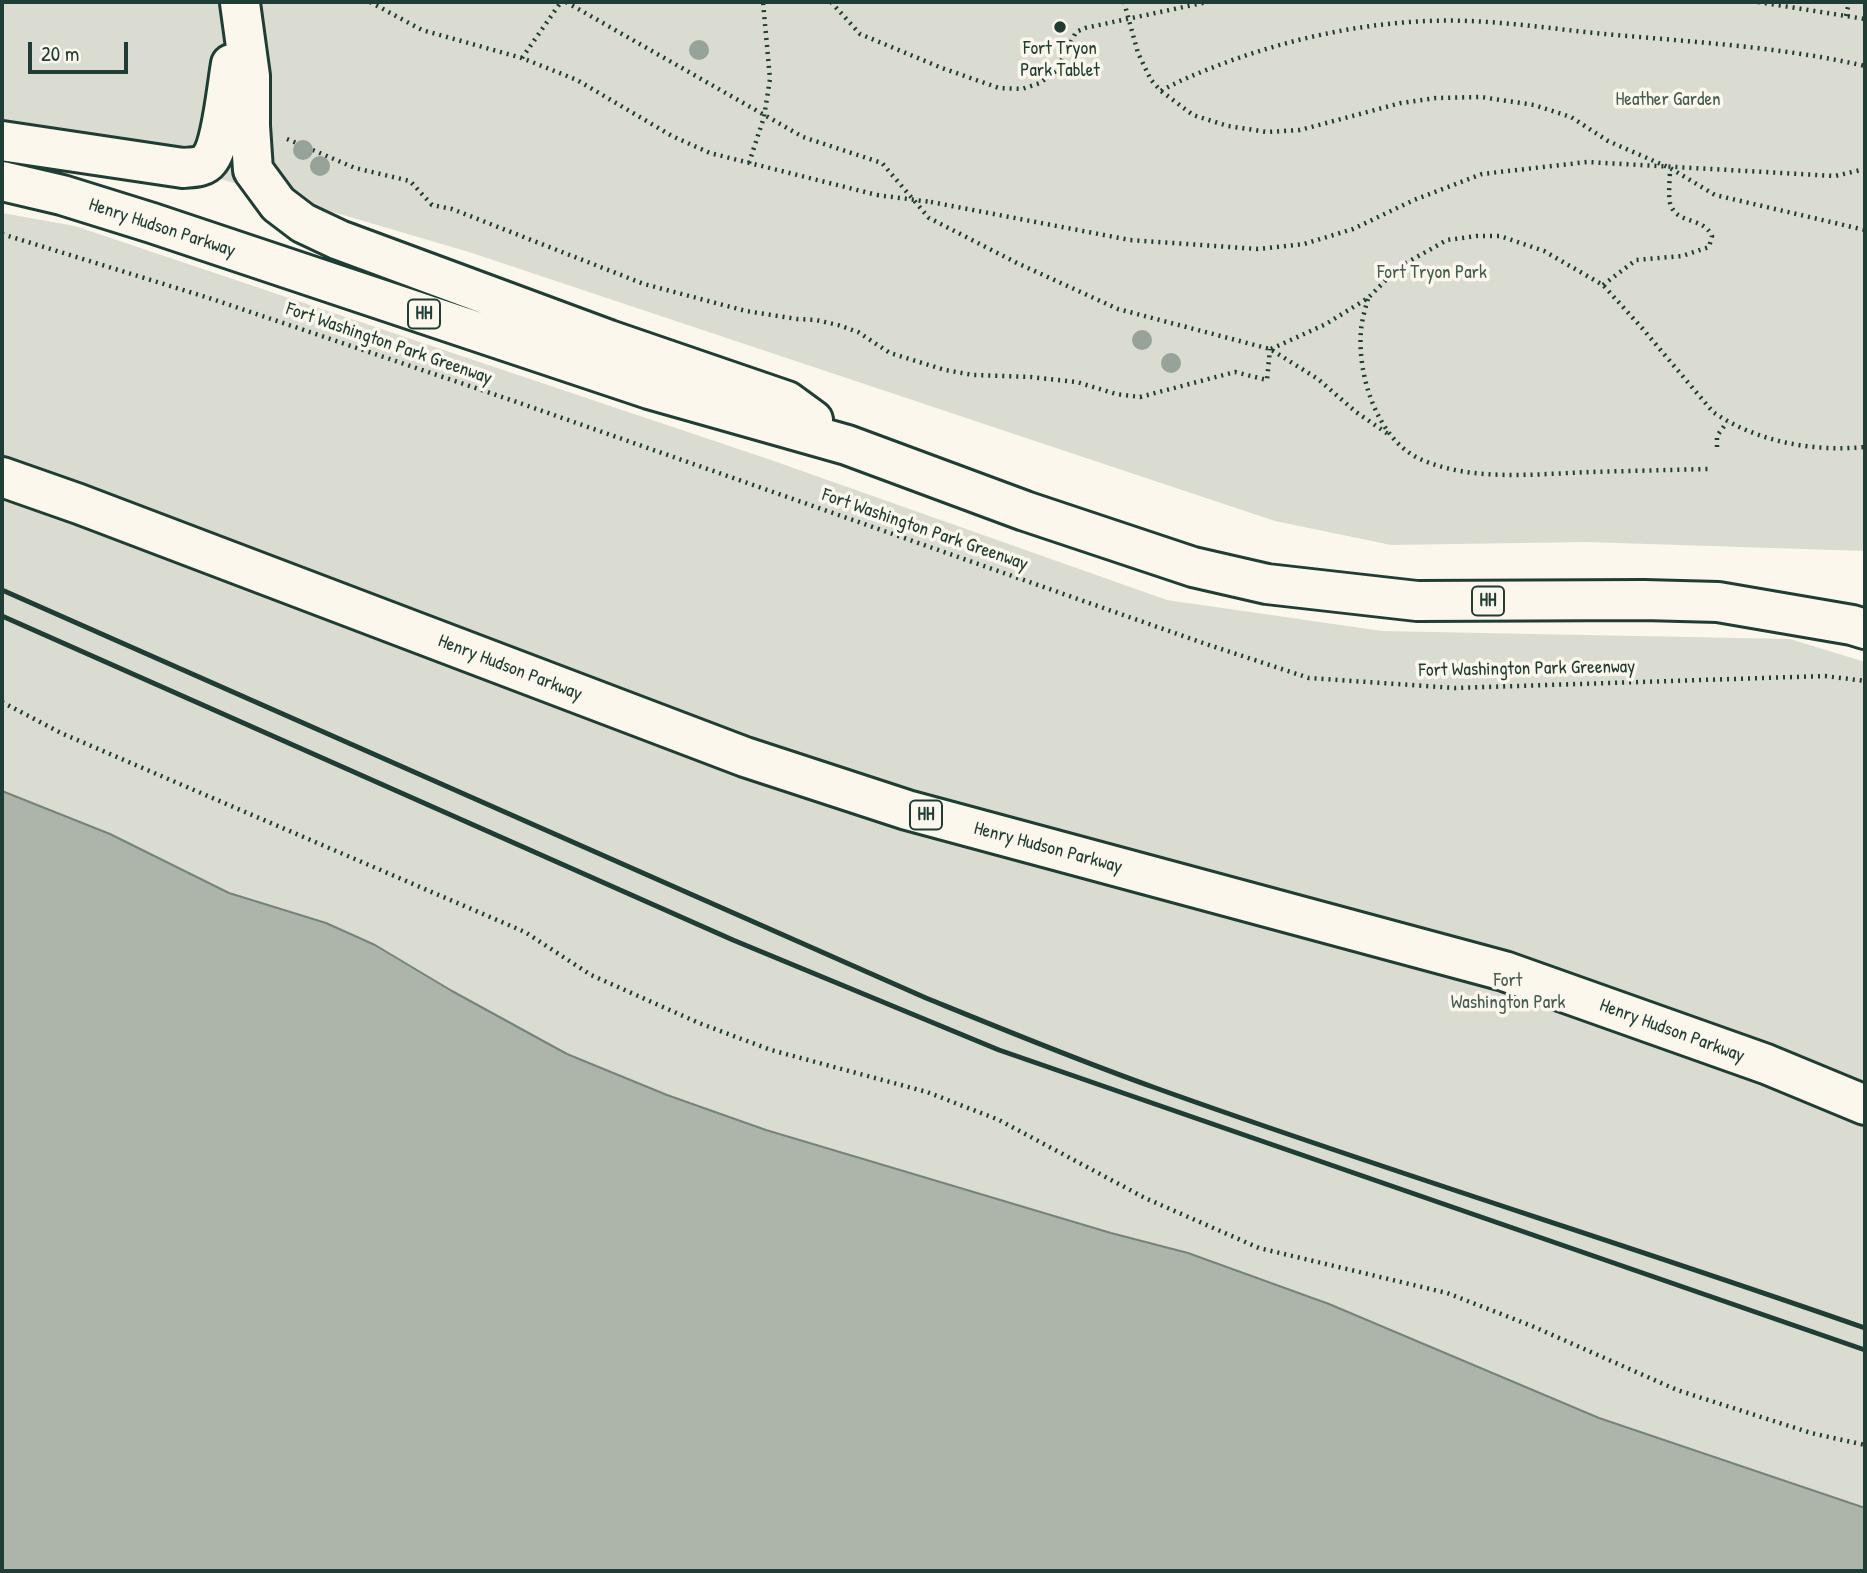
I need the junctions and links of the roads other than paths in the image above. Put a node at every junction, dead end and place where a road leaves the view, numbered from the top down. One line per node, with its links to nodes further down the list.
1 (2, 141): 3 (highway)
2 (2, 181): 3 (highway, Henry Hudson Parkway / HH)
3 (847, 445): 5 (highway, Henry Hudson Parkway / HH)
4 (2, 477): 6 (highway, Henry Hudson Parkway / HH)
5 (1865, 629)
6 (1865, 1105)

